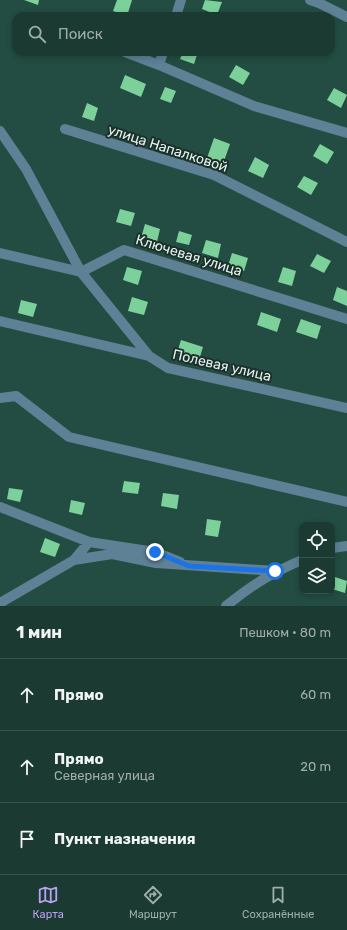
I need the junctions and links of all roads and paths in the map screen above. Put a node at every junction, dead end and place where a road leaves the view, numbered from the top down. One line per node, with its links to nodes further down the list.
1 (181, 0): 3 (street)
2 (310, 0): 4 (street)
3 (177, 12)
4 (347, 17)
5 (136, 56): 7 (street)
6 (162, 56): 7 (street)
7 (159, 64): 9 (street)
8 (64, 129): 11 (street, улица Напалковой)
9 (346, 130)
10 (0, 131): 13 (street)
11 (347, 242)
12 (0, 253): 13 (street)
13 (81, 272): 14 (street, Ключевая улица); 16 (street)
14 (347, 320)
15 (0, 321): 16 (street, Полевая улица)
16 (148, 356): 18 (street, Полевая улица)
17 (0, 398): 19 (street)
18 (347, 408)
19 (347, 502)
20 (0, 507): 21 (street)
21 (89, 542): 24 (street); 26 (street)
22 (347, 546): 23 (street)
23 (335, 548)
24 (74, 560): 26 (street); 28 (street)
25 (299, 561): 27 (street)
26 (189, 566): 27 (street)
27 (275, 571): 29 (street)
28 (0, 603)
29 (226, 606)

